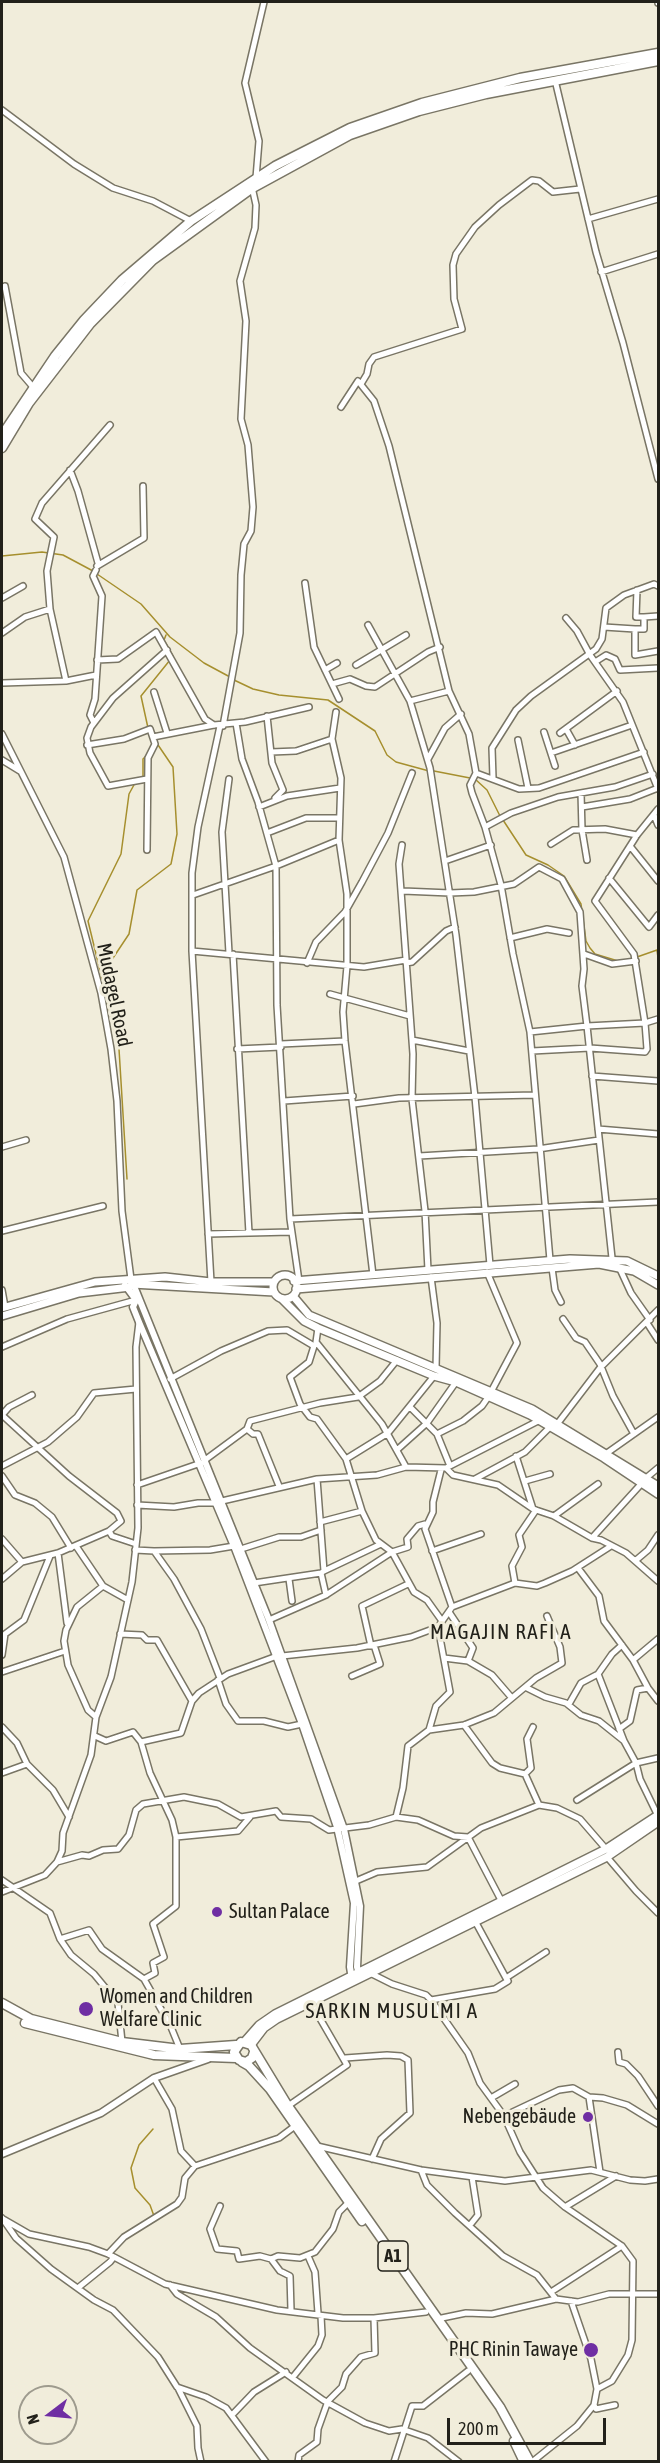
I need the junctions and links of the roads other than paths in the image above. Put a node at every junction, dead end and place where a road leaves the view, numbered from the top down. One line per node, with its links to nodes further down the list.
1 (264, 2): 6 (street)
2 (658, 53): 4 (main road)
3 (658, 61): 4 (main road)
4 (554, 77): 6 (main road); 7 (main road); 8 (street)
5 (2, 110): 11 (street)
6 (256, 178): 7 (street); 11 (main road)
7 (251, 189): 20 (main road); 67 (street)
8 (580, 189): 10 (street); 15 (street)
9 (658, 199): 10 (street)
10 (588, 219): 13 (street)
11 (191, 221): 16 (main road)
12 (658, 254): 13 (street)
13 (602, 272): 22 (street)
14 (5, 286): 16 (street)
15 (362, 384): 17 (street); 39 (street)
16 (33, 387): 19 (main road)
17 (341, 407)
18 (110, 425): 21 (street)
19 (2, 435)
20 (2, 448)
21 (70, 470): 24 (street); 30 (street)
22 (658, 479)
23 (143, 486): 24 (street)
24 (96, 569): 44 (street)
25 (305, 583): 49 (street)
26 (23, 586): 29 (street)
27 (658, 586): 28 (street)
28 (637, 590): 32 (street); 35 (street)
29 (2, 598)
30 (50, 609): 37 (street); 52 (street)
31 (658, 615): 32 (street)
32 (644, 617): 36 (street)
33 (566, 618): 43 (street)
34 (368, 625): 40 (street)
35 (604, 627): 36 (street); 43 (street)
36 (635, 629): 42 (street)
37 (2, 633)
38 (406, 634): 40 (street)
39 (440, 647): 50 (street); 55 (street)
40 (379, 649): 47 (street); 50 (street)
41 (167, 650): 44 (street); 64 (street); 67 (street)
42 (658, 651)
43 (590, 656): 45 (street); 86 (street)
44 (97, 660): 51 (street)
45 (595, 662): 48 (street); 56 (street)
46 (337, 663): 49 (street)
47 (356, 665)
48 (658, 668)
49 (325, 670): 54 (street)
50 (393, 674): 54 (street); 59 (street)
51 (96, 675): 52 (street); 64 (street)
52 (66, 681): 53 (street)
53 (2, 683)
54 (332, 684): 58 (street)
55 (450, 691): 59 (street); 62 (street)
56 (617, 691): 66 (street); 75 (street)
57 (154, 692): 70 (street)
58 (339, 699)
59 (410, 701): 79 (street)
60 (309, 707): 63 (street)
61 (336, 712): 72 (street)
62 (461, 714): 79 (street); 85 (street)
63 (267, 716): 65 (street); 76 (street)
64 (94, 723): 74 (street)
65 (236, 723): 67 (street); 94 (street)
66 (632, 725): 75 (street); 77 (street)
67 (219, 726): 70 (street); 119 (street)
68 (543, 732): 78 (street)
69 (2, 734): 82 (street, Mudagel Road)
70 (167, 734): 71 (street)
71 (153, 737): 74 (street); 87 (street)
72 (332, 739): 76 (street); 89 (street)
73 (518, 740): 90 (street)
74 (87, 745): 87 (street)
75 (575, 745): 78 (street)
76 (271, 752): 93 (street)
77 (644, 752): 84 (street); 90 (street)
78 (551, 753): 81 (street)
79 (428, 759): 111 (street)
80 (2, 760): 82 (street)
81 (555, 766)
82 (20, 771): 183 (street, Mudagel Road)
83 (412, 773): 120 (street)
84 (653, 774): 91 (street); 92 (street)
85 (474, 777): 86 (street); 100 (street)
86 (494, 778): 90 (street)
87 (147, 779): 109 (street)
88 (229, 779): 115 (street)
89 (340, 788): 93 (street); 98 (street)
90 (528, 788)
91 (658, 788): 95 (street)
92 (581, 794): 95 (street); 100 (street)
93 (275, 798): 94 (street)
94 (259, 807): 102 (street)
95 (582, 807): 101 (street)
96 (658, 809): 97 (street)
97 (654, 815): 99 (street); 103 (street)
98 (339, 818): 102 (street); 104 (street)
99 (658, 825)
100 (485, 827): 107 (street)
101 (582, 830): 103 (street); 105 (street); 110 (street)
102 (267, 833): 112 (street)
103 (637, 835): 108 (street)
104 (339, 840): 112 (street); 120 (street)
105 (551, 843)
106 (402, 845): 117 (street)
107 (491, 845): 111 (street); 116 (street)
108 (630, 846): 113 (street); 114 (street)
109 (147, 850)
110 (587, 860)
111 (445, 861): 118 (street)
112 (276, 866): 115 (street); 128 (street)
113 (609, 878): 121 (street); 130 (street)
114 (658, 881)
115 (224, 885): 119 (street); 127 (street)
116 (501, 885): 118 (street); 124 (street); 126 (street)
117 (403, 891): 118 (street); 129 (street)
118 (450, 894): 122 (street)
119 (193, 895): 125 (street)
120 (345, 912): 131 (street); 132 (street)
121 (658, 915)
122 (455, 927): 129 (street); 145 (street)
123 (569, 933): 124 (street)
124 (510, 938): 139 (street)
125 (192, 951): 127 (street); 174 (street)
126 (589, 952): 130 (street); 138 (street)
127 (231, 953): 128 (street); 144 (street)
128 (277, 958): 131 (street); 142 (street)
129 (406, 961): 132 (street); 135 (street)
130 (636, 961): 137 (street)
131 (307, 963): 132 (street)
132 (347, 966): 134 (street)
133 (330, 993): 134 (street)
134 (344, 997): 135 (street); 141 (street)
135 (410, 1016): 140 (street)
136 (658, 1019): 137 (street)
137 (645, 1023): 138 (street); 143 (street)
138 (587, 1026): 139 (street); 143 (street)
139 (530, 1032): 146 (street)
140 (412, 1040): 145 (street); 152 (street)
141 (345, 1041): 142 (street); 150 (street)
142 (281, 1046): 144 (street); 153 (street)
143 (590, 1048): 146 (street); 147 (street)
144 (237, 1049): 173 (street)
145 (469, 1051): 151 (street)
146 (532, 1051): 149 (street)
147 (592, 1076): 148 (street); 155 (street)
148 (658, 1081)
149 (535, 1095): 151 (street); 160 (street)
150 (353, 1096): 153 (street); 154 (street)
151 (476, 1097): 152 (street); 161 (street)
152 (412, 1099): 154 (street); 162 (street)
153 (284, 1101): 170 (street)
154 (354, 1104): 169 (street)
155 (598, 1129): 156 (street); 158 (street)
156 (658, 1134)
157 (26, 1140): 159 (street)
158 (599, 1140): 160 (street); 164 (street)
159 (2, 1147)
160 (538, 1149): 161 (street); 166 (street)
161 (478, 1153): 162 (street); 167 (street)
162 (418, 1156): 168 (street)
163 (658, 1202): 164 (street)
164 (606, 1203): 166 (street); 175 (street)
165 (103, 1206): 171 (street)
166 (545, 1206): 167 (street); 176 (street)
167 (486, 1210): 168 (street); 178 (street)
168 (425, 1211): 169 (street); 179 (street)
169 (366, 1215): 170 (street); 180 (street)
170 (290, 1218): 172 (street)
171 (2, 1231)
172 (291, 1232): 173 (street); 182 (street)
173 (249, 1233): 174 (street)
174 (208, 1234): 184 (street)
175 (612, 1258): 176 (main road); 181 (main road)
176 (551, 1264): 177 (main road); 178 (main road); 192 (street)
177 (619, 1266): 186 (main road); 197 (street)
178 (489, 1269): 179 (main road); 210 (street)
179 (430, 1274): 180 (main road); 189 (main road); 204 (street)
180 (374, 1275): 182 (main road)
181 (658, 1276)
182 (297, 1281): 185 (main road); 189 (main road)
183 (129, 1282): 184 (main road); 188 (main road); 191 (street); 193 (main road); 195 (main road); 207 (street)
184 (211, 1282): 185 (main road)
185 (274, 1282): 188 (main road)
186 (658, 1285)
187 (2, 1290): 193 (street)
188 (273, 1292): 190 (main road)
189 (295, 1292): 190 (main road); 204 (main road)
190 (282, 1299): 199 (main road)
191 (136, 1300): 198 (street); 202 (street)
192 (561, 1302)
193 (3, 1307)
194 (658, 1311): 197 (street)
195 (2, 1316)
196 (563, 1319): 205 (street)
197 (649, 1321): 200 (street); 205 (street)
198 (139, 1322): 209 (street); 228 (street)
199 (318, 1328): 201 (street); 203 (main road)
200 (658, 1340)
201 (315, 1344): 207 (street); 212 (street); 213 (street)
202 (2, 1347)
203 (397, 1360): 206 (main road); 212 (street)
204 (436, 1368): 210 (main road)
205 (600, 1368): 218 (street); 222 (street)
206 (434, 1376): 208 (main road); 214 (street)
207 (170, 1379): 228 (street)
208 (456, 1382): 210 (main road); 217 (street)
209 (136, 1389): 223 (street); 241 (street)
210 (491, 1393): 216 (main road); 218 (main road); 221 (street)
211 (32, 1395): 223 (street)
212 (358, 1397): 213 (street); 220 (street)
213 (302, 1407): 219 (street); 227 (street)
214 (410, 1407): 217 (street); 220 (street)
215 (658, 1416): 222 (street)
216 (540, 1420): 218 (main road); 231 (street)
217 (427, 1423): 221 (street); 224 (street)
218 (555, 1424): 225 (main road); 226 (street); 239 (main road)
219 (248, 1429): 228 (street); 242 (street)
220 (388, 1433): 224 (street); 227 (street)
221 (437, 1434): 231 (street)
222 (634, 1434): 225 (street)
223 (38, 1448): 229 (street); 253 (street)
224 (398, 1449): 230 (street)
225 (607, 1453): 239 (main road)
226 (516, 1456): 237 (street); 238 (street)
227 (346, 1459): 235 (street)
228 (203, 1462): 241 (street); 245 (street)
229 (2, 1466)
230 (406, 1467): 231 (street); 235 (street)
231 (446, 1468): 237 (street); 251 (street)
232 (658, 1468): 239 (street)
233 (550, 1474): 238 (street)
234 (2, 1476): 260 (street)
235 (352, 1476): 236 (street); 248 (street)
236 (316, 1479): 242 (street); 250 (street)
237 (475, 1479): 247 (street)
238 (525, 1481): 247 (street)
239 (644, 1481): 243 (main road); 244 (main road); 256 (street)
240 (598, 1484): 249 (street)
241 (137, 1485): 246 (street)
242 (279, 1486): 245 (street)
243 (658, 1486)
244 (658, 1494)
245 (220, 1502): 246 (street); 262 (street)
246 (137, 1505): 261 (street)
247 (534, 1510): 249 (street); 276 (street)
248 (362, 1511): 250 (street); 258 (street)
249 (554, 1516): 256 (street)
250 (320, 1522): 252 (street)
251 (425, 1524): 264 (street); 265 (street)
252 (321, 1530): 262 (street); 271 (street)
253 (109, 1531): 260 (street); 261 (street)
254 (481, 1534): 264 (street)
255 (658, 1535): 268 (street)
256 (592, 1538): 259 (street)
257 (2, 1539): 269 (street)
258 (381, 1544): 265 (street); 271 (street)
259 (611, 1546): 268 (street); 270 (street)
260 (74, 1547): 266 (street); 278 (street)
261 (135, 1547): 263 (street); 280 (street)
262 (238, 1547): 263 (street); 275 (street); 294 (street)
263 (154, 1551): 301 (street)
264 (432, 1551): 282 (street)
265 (392, 1552): 277 (street); 279 (street)
266 (58, 1553): 267 (street); 286 (street)
267 (50, 1556): 269 (street); 293 (street)
268 (635, 1561): 274 (street)
269 (22, 1562): 272 (street)
270 (578, 1568): 276 (street); 290 (street)
271 (322, 1572): 273 (street); 279 (street)
272 (2, 1579)
273 (289, 1579): 275 (street); 281 (street)
274 (658, 1581)
275 (254, 1583): 284 (street)
276 (515, 1583): 282 (street)
277 (408, 1584): 285 (street); 291 (street)
278 (103, 1586): 280 (street); 286 (street)
279 (326, 1595): 284 (street)
280 (128, 1600): 288 (street)
281 (292, 1601)
282 (450, 1610): 285 (street); 297 (street)
283 (547, 1616): 302 (street)
284 (269, 1620): 294 (street)
285 (442, 1621): 287 (street)
286 (68, 1624): 292 (street)
287 (438, 1627): 291 (street); 295 (street)
288 (120, 1634): 305 (street); 308 (street)
289 (658, 1640): 296 (street)
290 (622, 1645): 296 (street); 299 (street)
291 (373, 1646): 294 (street); 300 (street)
292 (65, 1651): 298 (street); 308 (street)
293 (2, 1655)
294 (280, 1656): 301 (street); 309 (street); 330 (street)
295 (444, 1658): 297 (street); 314 (street)
296 (633, 1660): 303 (street)
297 (468, 1661): 304 (street)
298 (2, 1672)
299 (598, 1674): 307 (street); 313 (street)
300 (352, 1676)
301 (219, 1679): 305 (street); 309 (street)
302 (527, 1688): 304 (street); 307 (street)
303 (648, 1688): 306 (street); 313 (street)
304 (511, 1697): 310 (street)
305 (192, 1701): 317 (street)
306 (658, 1701)
307 (569, 1704): 316 (street)
308 (96, 1717): 315 (street)
309 (302, 1724): 330 (street)
310 (464, 1725): 314 (street); 322 (street)
311 (533, 1726): 322 (street)
312 (2, 1727): 320 (street)
313 (619, 1729): 316 (street)
314 (429, 1730): 328 (street)
315 (95, 1736): 317 (street); 326 (street)
316 (624, 1741): 319 (street)
317 (141, 1743): 323 (street)
318 (658, 1758): 319 (street)
319 (636, 1763): 324 (street); 329 (street)
320 (27, 1764): 321 (street); 326 (street)
321 (2, 1773)
322 (525, 1774): 325 (street)
323 (164, 1798): 327 (street); 331 (street); 334 (street)
324 (577, 1800)
325 (539, 1805): 332 (street); 333 (street)
326 (69, 1817): 334 (street)
327 (250, 1817): 330 (street); 331 (street)
328 (396, 1817): 330 (street); 332 (street)
329 (658, 1818): 333 (main road)
330 (341, 1829): 336 (street); 345 (street)
331 (176, 1837): 347 (street)
332 (468, 1837): 336 (street); 339 (street)
333 (607, 1853): 339 (main road); 340 (street); 341 (main road)
334 (57, 1862): 337 (street)
335 (2, 1880): 337 (street)
336 (356, 1881): 345 (street)
337 (11, 1889): 338 (street); 342 (street)
338 (2, 1892)
339 (502, 1902): 345 (main road)
340 (658, 1913)
341 (476, 1921): 344 (main road); 346 (street)
342 (60, 1940): 347 (street); 352 (street)
343 (546, 1952): 346 (street)
344 (372, 1974): 345 (main road); 348 (street)
345 (356, 1978): 349 (main road); 353 (main road)
346 (506, 1978): 348 (street)
347 (144, 1979): 354 (street)
348 (432, 2000): 362 (street)
349 (311, 2003): 353 (main road); 357 (street)
350 (2, 2004): 352 (main road)
351 (2, 2010): 356 (main road)
352 (122, 2042): 354 (main road)
353 (246, 2046): 354 (main road); 358 (main road); 358 (main road); 363 (main road, A1)
354 (180, 2049)
355 (618, 2052): 364 (street)
356 (214, 2056): 358 (main road); 359 (street)
357 (345, 2058): 363 (street); 370 (street)
358 (239, 2060): 367 (main road, A1)
359 (154, 2078): 369 (street); 371 (street)
360 (515, 2084): 362 (street)
361 (589, 2097): 365 (street); 366 (street); 373 (street)
362 (491, 2098): 365 (street)
363 (288, 2106): 368 (main road, A1)
364 (658, 2106)
365 (504, 2116): 374 (street)
366 (658, 2124)
367 (295, 2126): 371 (street); 378 (main road, A1)
368 (317, 2146): 370 (street); 398 (main road, A1)
369 (2, 2154)
370 (372, 2159): 372 (street)
371 (195, 2166): 384 (street)
372 (421, 2170): 376 (street); 382 (street)
373 (600, 2172): 374 (street); 375 (street)
374 (535, 2176): 376 (street); 380 (street)
375 (616, 2176): 377 (street); 380 (street)
376 (472, 2177): 382 (street)
377 (658, 2179)
378 (349, 2202): 385 (street); 395 (main road, A1)
379 (220, 2206): 386 (street)
380 (565, 2207): 383 (street)
381 (2, 2219): 384 (street); 388 (street)
382 (470, 2225): 389 (street)
383 (622, 2246): 389 (street); 390 (street)
384 (111, 2255): 387 (street); 388 (street)
385 (309, 2256): 386 (street); 396 (street)
386 (271, 2259): 394 (street)
387 (170, 2285): 394 (street); 400 (street)
388 (79, 2287): 402 (street)
389 (552, 2292): 392 (street)
390 (634, 2293): 391 (street); 393 (street); 403 (street)
391 (658, 2294)
392 (556, 2299): 393 (street); 398 (street)
393 (571, 2301): 403 (street)
394 (291, 2310): 396 (street)
395 (426, 2312): 397 (street); 399 (main road, A1)
396 (320, 2315): 397 (street); 401 (street)
397 (374, 2318): 404 (street)
398 (437, 2319): 414 (main road, A1)
399 (468, 2371): 411 (street); 413 (main road, A1)
400 (286, 2372): 401 (street); 407 (street)
401 (294, 2377): 404 (street)
402 (177, 2387): 407 (street); 408 (street)
403 (597, 2389): 405 (street)
404 (328, 2401): 410 (street); 412 (street)
405 (594, 2405): 406 (street); 414 (street)
406 (615, 2405)
407 (232, 2415): 409 (street)
408 (201, 2462)
409 (266, 2462)
410 (298, 2462)
411 (394, 2462)
412 (459, 2462)
413 (524, 2462)
414 (531, 2462)

